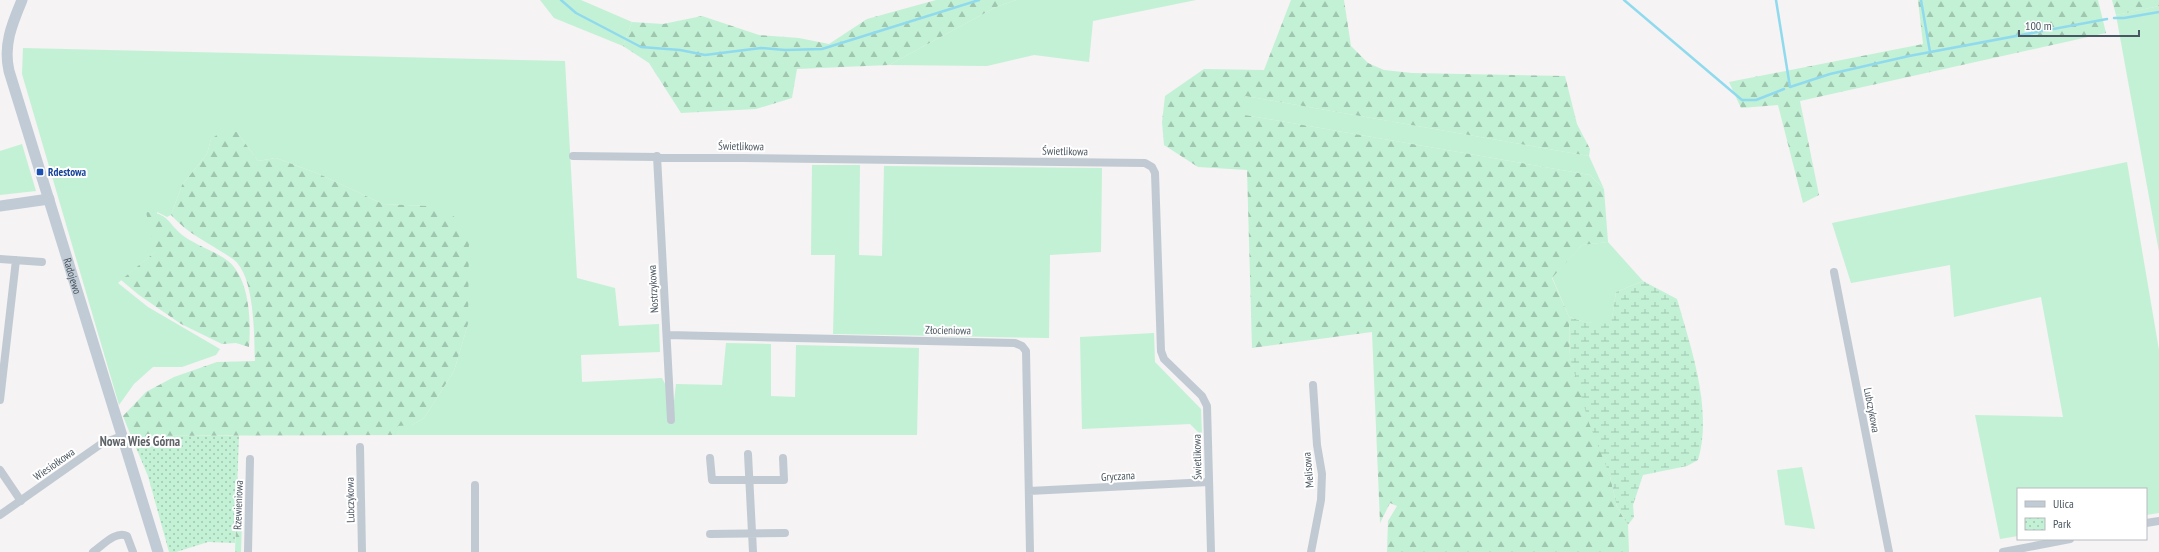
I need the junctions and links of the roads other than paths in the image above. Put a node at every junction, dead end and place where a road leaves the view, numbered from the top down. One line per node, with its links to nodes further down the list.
1 (22, 0): 4 (street, Radojewo)
2 (573, 156): 3 (street, Świetlikowa)
3 (657, 156): 10 (street, Nostrzykowa); 22 (street, Świetlikowa)
4 (49, 200): 5 (street); 14 (street, Radojewo)
5 (0, 206)
6 (0, 259): 7 (street)
7 (16, 260): 8 (street); 12 (street)
8 (42, 262)
9 (1834, 272): 43 (street, Lubczykowa)
10 (667, 334): 13 (street, Nostrzykowa); 24 (street, Złocieniowa)
11 (1313, 385): 42 (street, Melisowa)
12 (0, 400)
13 (671, 420)
14 (122, 436): 25 (street, Wiesiołkowa); 35 (street, Radojewo)
15 (360, 447): 37 (street, Lubczykowa)
16 (748, 454): 21 (street)
17 (710, 458): 21 (street)
18 (783, 458): 21 (street)
19 (250, 459): 36 (street, Rzewieniowa)
20 (0, 470): 25 (street)
21 (748, 480): 31 (street)
22 (1209, 482): 24 (street, Gryczana); 41 (street, Świetlikowa)
23 (475, 485): 38 (street)
24 (1029, 491): 40 (street, Złocieniowa)
25 (21, 501): 26 (street, Wiesiołkowa)
26 (0, 515)
27 (2159, 521): 28 (street)
28 (2147, 523)
29 (785, 533): 31 (street)
30 (710, 534): 31 (street)
31 (751, 534): 39 (street)
32 (2065, 540): 44 (street)
33 (93, 552): 34 (street)
34 (133, 552)
35 (158, 552)
36 (248, 552)
37 (362, 552)
38 (475, 552)
39 (752, 552)
40 (1030, 552)
41 (1211, 552)
42 (1311, 552)
43 (1889, 552)
44 (2003, 552)

